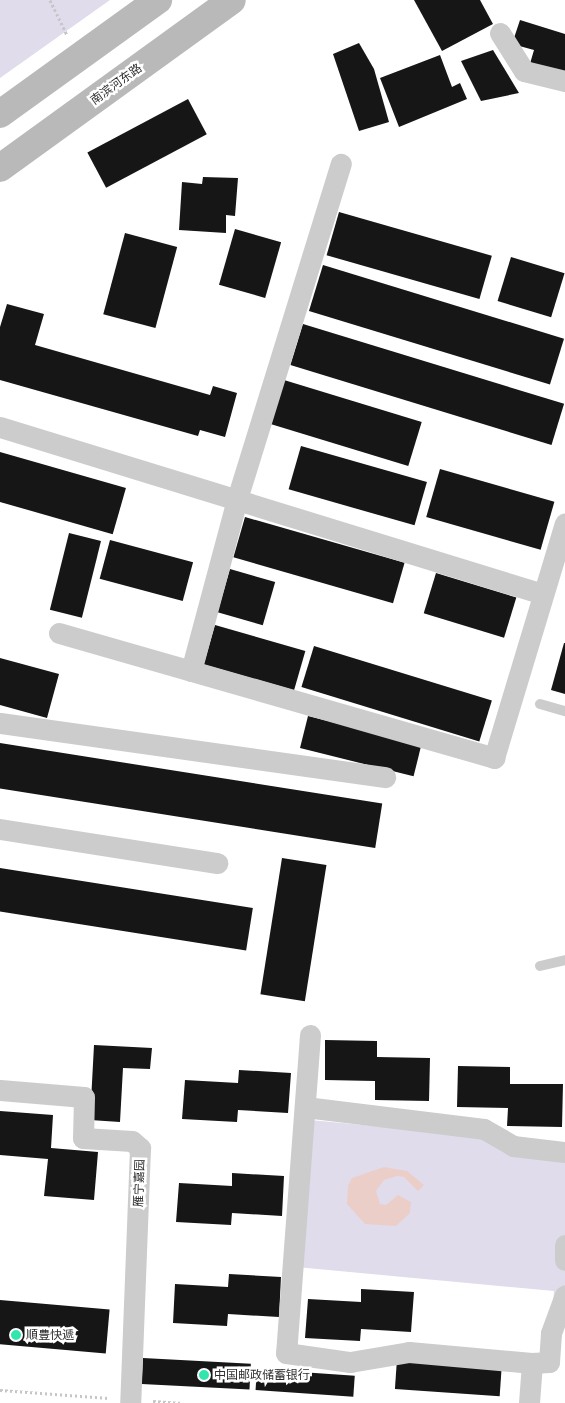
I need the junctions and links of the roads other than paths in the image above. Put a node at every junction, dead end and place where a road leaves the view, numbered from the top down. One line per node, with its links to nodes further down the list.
1 (158, 0): 5 (main road)
2 (232, 0): 7 (main road, 南滨河东路)
3 (500, 33): 4 (street)
4 (565, 81)
5 (0, 114)
6 (341, 164): 9 (street)
7 (0, 168)
8 (0, 426): 9 (street)
9 (237, 499): 11 (street); 13 (street)
10 (565, 523): 11 (street)
11 (543, 594): 13 (street)
12 (59, 633): 13 (street)
13 (191, 671)
14 (540, 704): 15 (lane)
15 (565, 711)
16 (0, 723): 17 (street)
17 (385, 777)
18 (0, 829): 19 (street)
19 (217, 863)
20 (565, 960): 21 (lane)
21 (540, 966)
22 (310, 1035): 24 (street)
23 (0, 1090): 30 (street, 雁宁嘉园)
24 (305, 1107): 25 (street); 29 (street)
25 (565, 1152)
26 (565, 1246): 27 (street)
27 (565, 1260)
28 (565, 1295): 29 (street)
29 (532, 1363): 31 (street)
30 (130, 1401)
31 (529, 1403)

